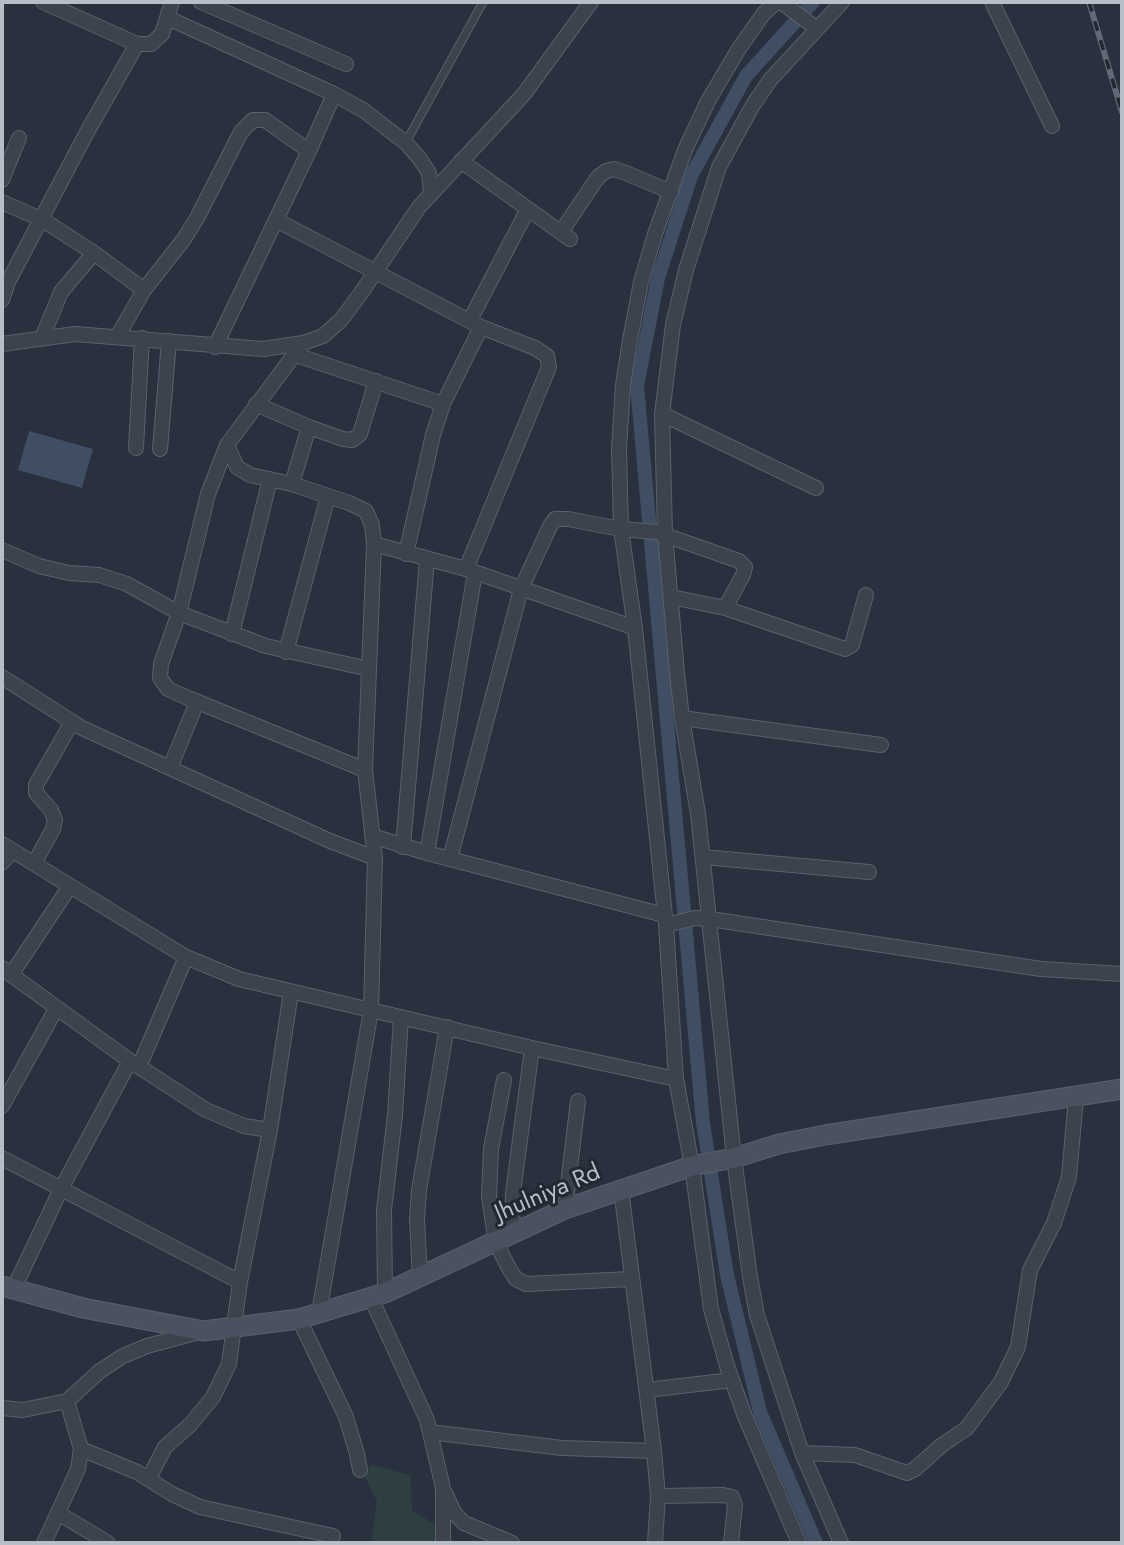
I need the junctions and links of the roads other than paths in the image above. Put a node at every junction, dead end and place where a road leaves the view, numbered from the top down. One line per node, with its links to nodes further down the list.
1 (43, 2): 11 (street)
2 (172, 2): 9 (street)
3 (201, 2): 12 (street)
4 (483, 2): 16 (lane)
5 (591, 2): 18 (street)
6 (842, 2): 10 (street)
7 (992, 2): 14 (street)
8 (783, 4): 10 (street); 20 (street)
9 (168, 18): 11 (street); 13 (street)
10 (812, 25): 41 (street)
11 (137, 44): 24 (street)
12 (346, 64)
13 (334, 94): 16 (street); 17 (street)
14 (1052, 126)
15 (19, 138): 19 (street)
16 (406, 143): 21 (street)
17 (309, 151): 25 (street); 28 (street)
18 (461, 161): 21 (street); 23 (street)
19 (2, 180)
20 (671, 192): 23 (street); 50 (street)
21 (431, 194): 27 (street)
22 (2, 202): 24 (street)
23 (528, 209): 30 (street)
24 (43, 220): 26 (street); 29 (street)
25 (276, 220): 27 (street); 36 (street)
26 (94, 253): 28 (street); 32 (street)
27 (376, 272): 30 (street); 37 (street)
28 (144, 290): 31 (street)
29 (2, 300)
30 (475, 323): 40 (street); 56 (street)
31 (117, 337): 32 (street); 33 (street)
32 (42, 338): 35 (street)
33 (142, 338): 34 (street); 44 (street)
34 (169, 341): 36 (street); 45 (street)
35 (2, 344)
36 (215, 346): 37 (street)
37 (298, 349): 38 (street); 39 (street)
38 (376, 381): 40 (street); 42 (street)
39 (256, 404): 42 (street); 43 (street)
40 (443, 404): 54 (street)
41 (662, 414): 48 (street); 51 (street)
42 (309, 427): 47 (street)
43 (227, 444): 46 (street); 61 (street)
44 (136, 448)
45 (160, 449)
46 (270, 480): 47 (street); 63 (street)
47 (292, 484): 49 (street)
48 (816, 488)
49 (328, 496): 52 (street); 64 (street)
50 (626, 529): 51 (street); 57 (street); 62 (street)
51 (660, 533): 59 (street); 60 (street)
52 (374, 544): 54 (street); 65 (street)
53 (2, 550): 61 (street)
54 (406, 554): 55 (street)
55 (427, 559): 56 (street); 74 (street)
56 (470, 571): 57 (street); 76 (street)
57 (521, 589): 62 (street); 79 (street)
58 (866, 595): 60 (street)
59 (671, 597): 60 (street); 68 (street)
60 (725, 608)
61 (179, 613): 63 (street); 67 (street)
62 (635, 628): 85 (street)
63 (232, 634): 64 (street)
64 (286, 652): 65 (street)
65 (369, 669): 72 (street)
66 (2, 677): 69 (street)
67 (197, 702): 71 (street); 72 (street)
68 (682, 718): 70 (street); 77 (street)
69 (72, 722): 71 (street); 81 (street)
70 (881, 745)
71 (170, 768): 78 (street)
72 (365, 770): 73 (street)
73 (372, 836): 74 (street); 78 (street)
74 (403, 846): 76 (street)
75 (7, 848): 80 (street); 81 (street)
76 (427, 853): 79 (street)
77 (703, 857): 82 (street); 84 (street)
78 (375, 858): 91 (street)
79 (450, 859): 85 (street)
80 (2, 863)
81 (34, 864): 83 (street)
82 (869, 872)
83 (70, 886): 86 (street); 87 (street)
84 (702, 919): 85 (street); 88 (street); 104 (street)
85 (669, 921): 96 (street)
86 (186, 957): 89 (street); 95 (street)
87 (6, 972): 90 (street)
88 (1122, 974)
89 (291, 992): 91 (street); 102 (street)
90 (56, 1009): 95 (street); 101 (street)
91 (371, 1010): 92 (street); 114 (street)
92 (401, 1017): 93 (street); 113 (street)
93 (447, 1027): 94 (street); 109 (street)
94 (532, 1048): 96 (street); 108 (street)
95 (135, 1064): 102 (street); 105 (street)
96 (676, 1079): 104 (street)
97 (504, 1080): 108 (street)
98 (1122, 1089): 99 (street, Jhulniya Rd)
99 (1076, 1097): 104 (street, Jhulniya Rd); 125 (street)
100 (578, 1101): 107 (street)
101 (2, 1106)
102 (270, 1130): 111 (street)
103 (2, 1158): 105 (street)
104 (712, 1162): 106 (street, Jhulniya Rd); 118 (street); 125 (street)
105 (61, 1189): 111 (street); 112 (street)
106 (621, 1189): 107 (street, Jhulniya Rd); 110 (street)
107 (565, 1209): 108 (street, Jhulniya Rd)
108 (504, 1238): 109 (street, Jhulniya Rd); 110 (street)
109 (420, 1278): 113 (street, Jhulniya Rd)
110 (631, 1279): 119 (street)
111 (240, 1282): 116 (street)
112 (8, 1288): 117 (street, Jhulniya Rd)
113 (378, 1296): 114 (street, Jhulniya Rd); 122 (street)
114 (319, 1313): 115 (street, Jhulniya Rd)
115 (299, 1319): 116 (street, Jhulniya Rd); 126 (street)
116 (233, 1328): 117 (street, Jhulniya Rd); 127 (street)
117 (204, 1331): 120 (street)
118 (732, 1380): 119 (street); 138 (street)
119 (647, 1390): 124 (street)
120 (67, 1401): 121 (street); 123 (street)
121 (2, 1408)
122 (430, 1432): 124 (street); 128 (street)
123 (81, 1449): 127 (street); 130 (street)
124 (654, 1451): 129 (street)
125 (802, 1453): 139 (street)
126 (360, 1470)
127 (149, 1478): 131 (street)
128 (443, 1489): 134 (street); 135 (street)
129 (658, 1496): 136 (street); 137 (street)
130 (58, 1513): 132 (street); 133 (street)
131 (333, 1536)
132 (44, 1543)
133 (108, 1543)
134 (443, 1543)
135 (512, 1543)
136 (655, 1543)
137 (731, 1543)
138 (799, 1543)
139 (841, 1543)

